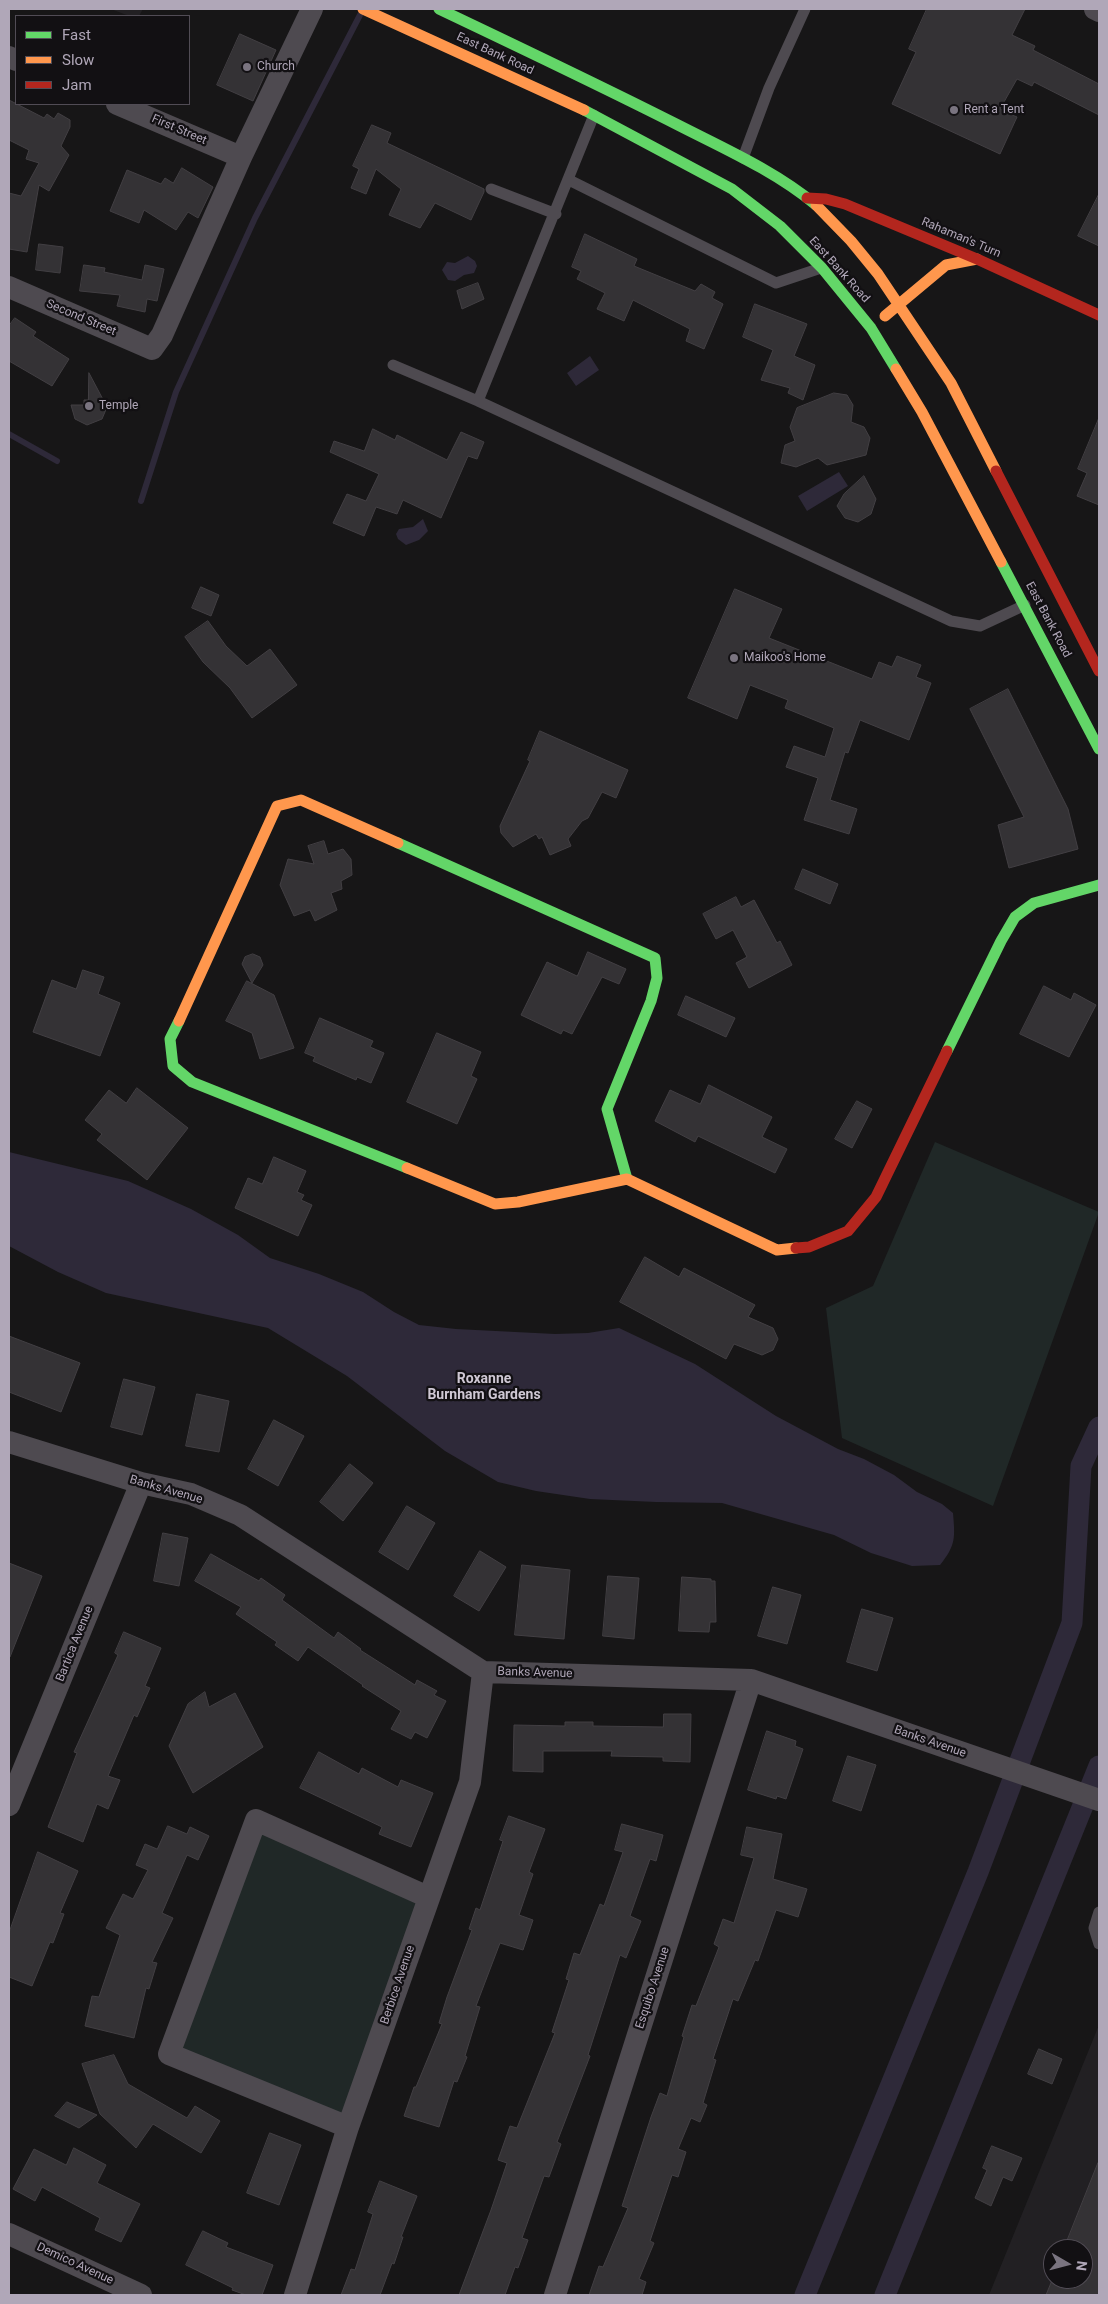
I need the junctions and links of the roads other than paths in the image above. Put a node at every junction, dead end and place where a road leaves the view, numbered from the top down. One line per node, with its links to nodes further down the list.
1 (312, 9): 9 (street)
2 (363, 9): 8 (main road, East Bank Road)
3 (439, 9): 10 (main road, East Bank Road)
4 (804, 9): 10 (lane)
5 (1095, 9): 6 (street)
6 (1099, 11)
7 (119, 105): 9 (street, First Street)
8 (594, 115): 11 (lane); 16 (main road, East Bank Road)
9 (241, 157): 17 (street, Second Street)
10 (743, 158): 13 (main road, East Bank Road)
11 (569, 180): 14 (lane); 16 (lane)
12 (491, 190): 14 (lane)
13 (807, 198): 15 (main road, Rahaman's Turn); 18 (main road, East Bank Road)
14 (556, 214): 22 (lane)
15 (977, 259): 18 (main road); 19 (main road, Rahaman's Turn)
16 (822, 268): 20 (main road, East Bank Road)
17 (9, 287)
18 (899, 304): 20 (main road); 24 (main road, East Bank Road)
19 (1099, 316)
20 (871, 328): 23 (main road, East Bank Road)
21 (393, 365): 22 (lane)
22 (478, 401): 23 (lane)
23 (1025, 605): 25 (main road, East Bank Road)
24 (1099, 671)
25 (1099, 749)
26 (1099, 885): 27 (main road)
27 (627, 1179): 27 (main road)
28 (9, 1442): 29 (street, Banks Avenue)
29 (141, 1483): 30 (street, Banks Avenue); 33 (street, Bartica Avenue)
30 (483, 1672): 31 (street, Banks Avenue); 34 (street, Berbice Avenue)
31 (751, 1680): 32 (street, Banks Avenue); 41 (street, Esquibo Avenue)
32 (1099, 1800)
33 (9, 1805)
34 (428, 1897): 37 (street, Berbice Avenue); 37 (street)
35 (1099, 1912): 36 (lane)
36 (1099, 1944)
37 (348, 2127): 40 (street, Berbice Avenue)
38 (9, 2234): 39 (street, Demico Avenue)
39 (142, 2295)
40 (295, 2295)
41 (555, 2295)

